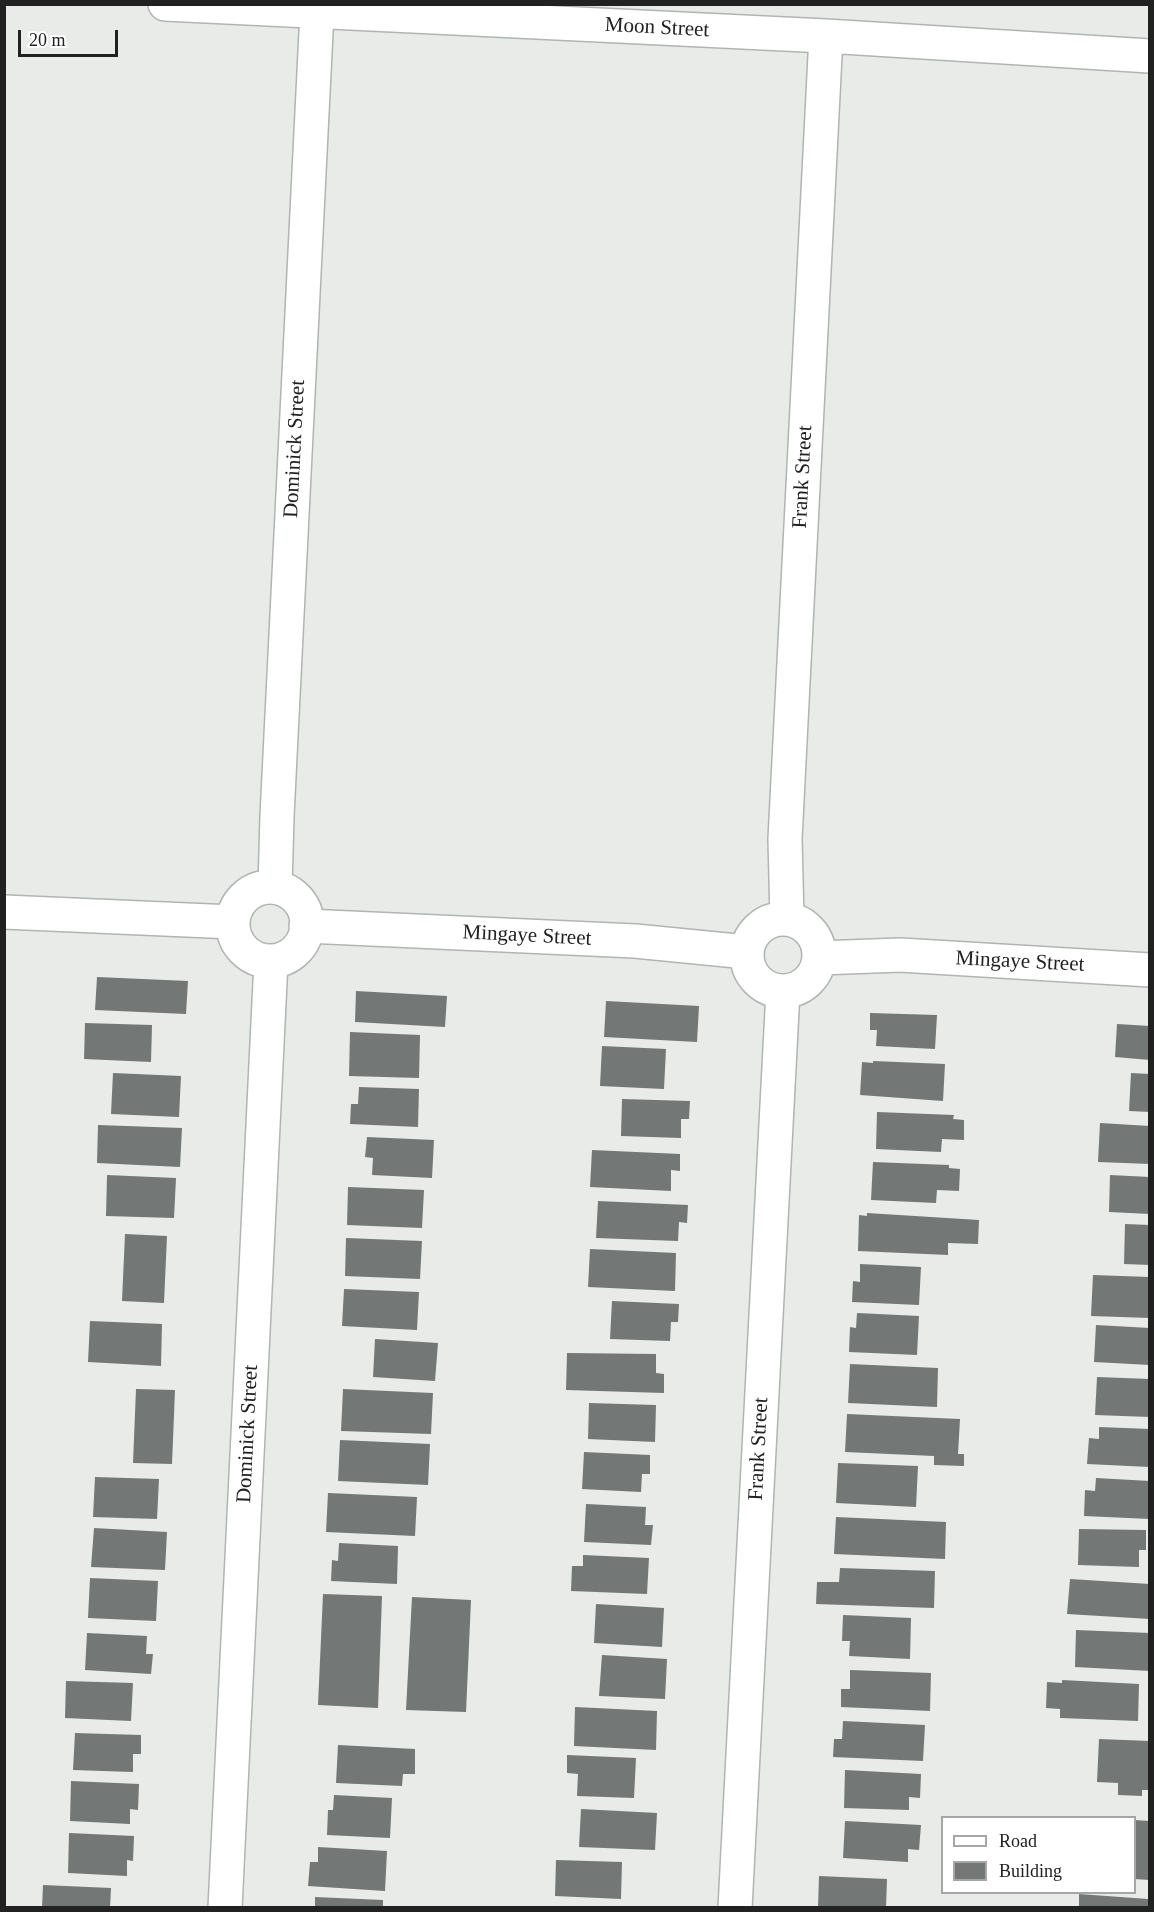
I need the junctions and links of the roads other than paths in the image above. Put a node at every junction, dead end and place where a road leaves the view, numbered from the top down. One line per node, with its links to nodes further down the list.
1 (165, 4): 2 (street, Moon Street)
2 (317, 12): 3 (street, Moon Street); 5 (street, Dominick Street)
3 (826, 36): 4 (street, Moon Street); 7 (street, Frank Street)
4 (1149, 56)
5 (275, 887): 8 (street); 9 (street)
6 (4, 912): 8 (street)
7 (786, 919): 10 (street); 11 (street)
8 (233, 922): 12 (street)
9 (306, 927): 10 (street, Mingaye Street); 12 (street)
10 (747, 952): 14 (street)
11 (819, 958): 13 (street, Mingaye Street); 14 (street)
12 (271, 961): 15 (street, Dominick Street)
13 (1149, 970)
14 (783, 991): 16 (street, Frank Street)
15 (225, 1908)
16 (735, 1908)

